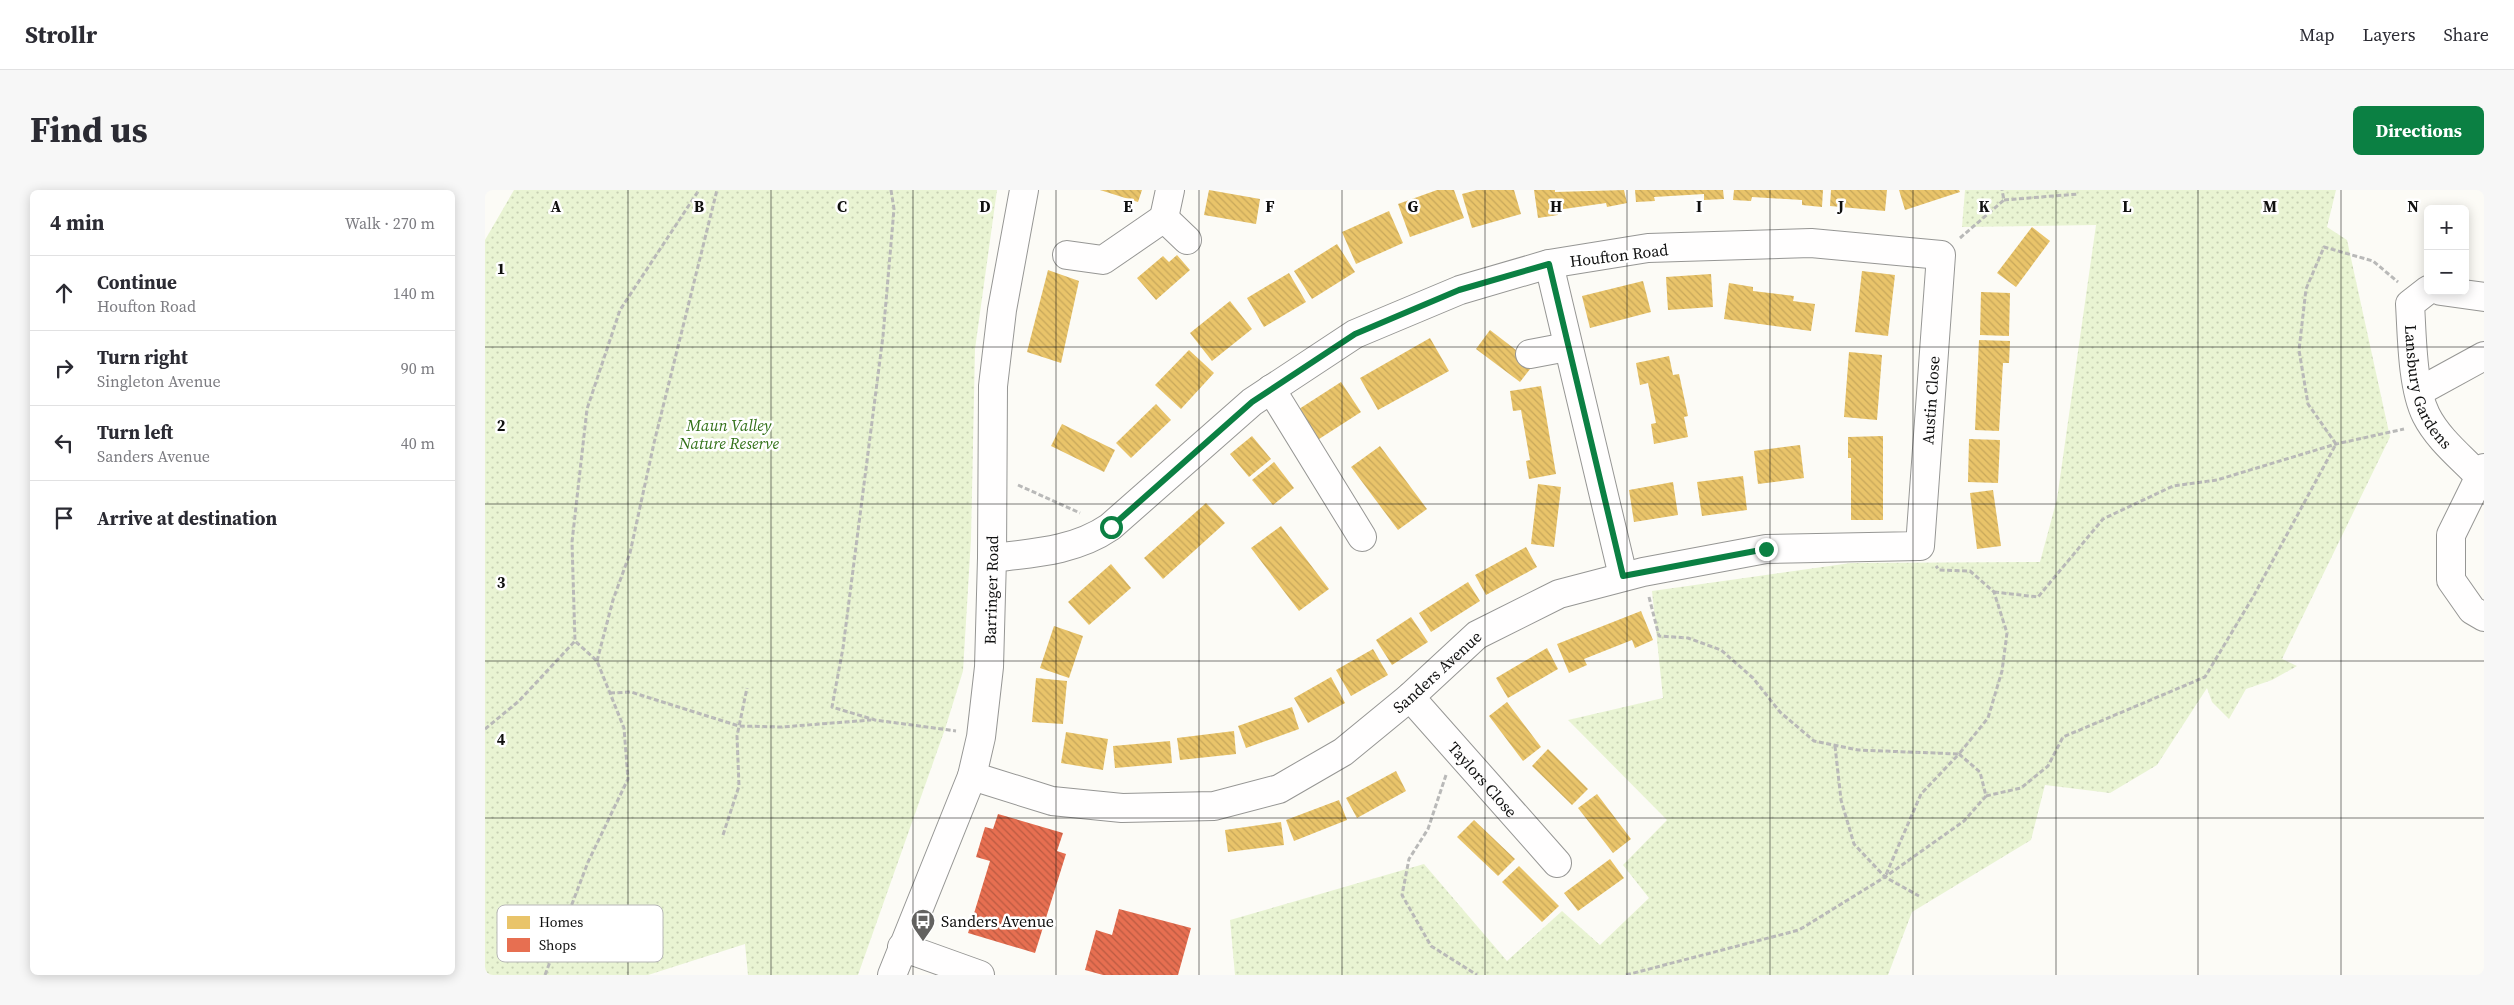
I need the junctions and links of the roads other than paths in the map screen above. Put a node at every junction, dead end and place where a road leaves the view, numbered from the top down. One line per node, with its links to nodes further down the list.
1 (1024, 190): 19 (street, Barringer Road)
2 (1170, 190): 3 (street)
3 (1164, 218): 4 (street); 5 (street)
4 (1187, 240)
5 (1067, 255)
6 (1941, 255): 7 (street, Houfton Road); 18 (street, Austin Close)
7 (1549, 264): 11 (street); 14 (street, Houfton Road)
8 (2426, 295): 15 (street, Lansbury Gardens)
9 (2456, 295): 10 (street)
10 (2484, 297)
11 (1567, 347): 12 (street); 20 (street)
12 (1530, 354)
13 (2484, 356): 15 (street)
14 (1271, 389): 17 (street); 19 (street, Houfton Road)
15 (2420, 391): 16 (street, Lansbury Gardens)
16 (2481, 472): 21 (street)
17 (1362, 537)
18 (1920, 546): 20 (street, Sanders Avenue)
19 (992, 558): 23 (street, Barringer Road)
20 (1633, 574): 22 (street, Sanders Avenue)
21 (2484, 617)
22 (1410, 696): 23 (street, Sanders Avenue); 24 (street, Taylors Close)
23 (972, 776): 25 (street, Barringer Road)
24 (1557, 863)
25 (903, 947): 26 (street, Barringer Road); 27 (street)
26 (892, 975)
27 (980, 975)

